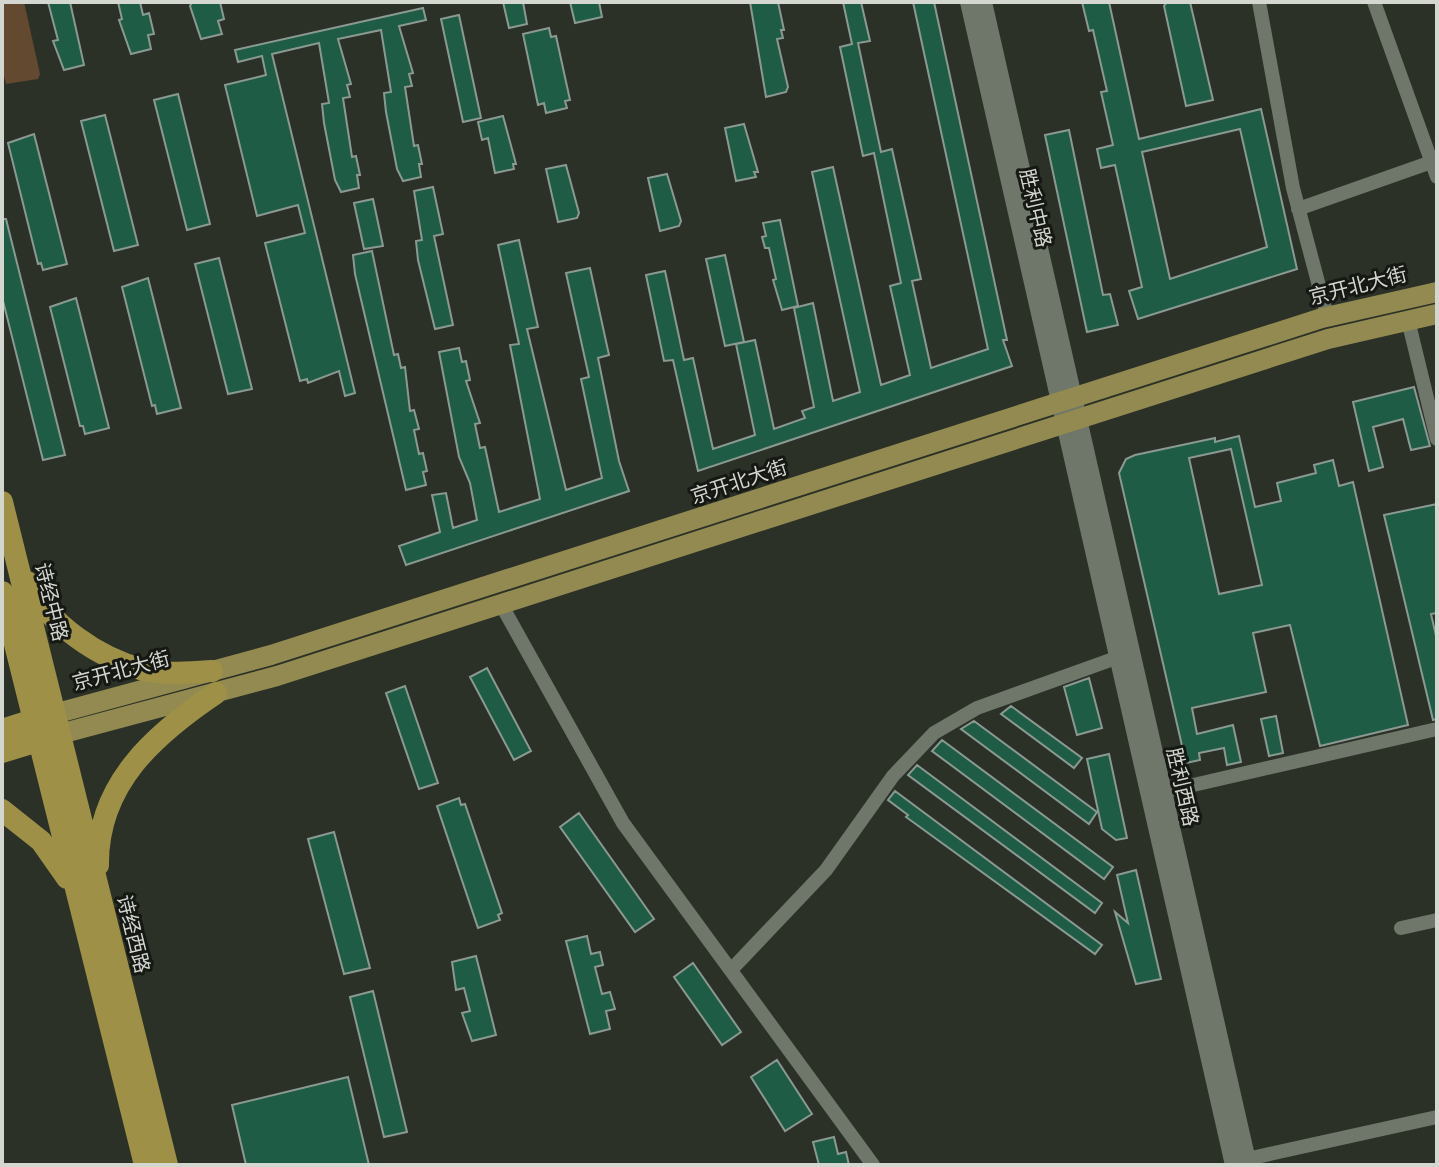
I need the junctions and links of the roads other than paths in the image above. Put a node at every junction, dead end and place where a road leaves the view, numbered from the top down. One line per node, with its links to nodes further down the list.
1 (968, 2): 11 (street, 胜利中路)
2 (984, 2): 11 (street, 胜利中路)
3 (1259, 2): 6 (street)
4 (1374, 2): 5 (street)
5 (1435, 166): 6 (street)
6 (1298, 209): 9 (street)
7 (1437, 292): 9 (main road, 京开北大街)
8 (1437, 314): 10 (main road, 京开北大街)
9 (1327, 316): 11 (main road, 京开北大街)
10 (1408, 320): 12 (main road, 京开北大街); 13 (street)
11 (1065, 400): 12 (street, 胜利中路); 19 (main road, 京开北大街)
12 (1069, 421): 17 (main road, 京开北大街); 18 (street, 胜利西路); 24 (street, 胜利西路)
13 (1437, 439)
14 (2, 502): 15 (highway, 诗经中路)
15 (17, 563): 19 (highway); 20 (highway, 诗经中路)
16 (2, 592): 20 (highway)
17 (502, 606): 19 (main road, 京开北大街); 30 (street)
18 (1116, 658): 30 (street); 32 (street, 胜利西路)
19 (214, 682): 20 (main road, 京开北大街); 26 (highway)
20 (47, 727): 22 (highway); 23 (highway); 26 (highway, 诗经西路); 27 (highway)
21 (1437, 729): 24 (street)
22 (2, 730)
23 (2, 752)
24 (1163, 792): 32 (street, 胜利西路)
25 (2, 810): 27 (highway)
26 (98, 890): 34 (highway, 诗经西路)
27 (82, 913): 33 (highway)
28 (1437, 920): 29 (street)
29 (1401, 928)
30 (731, 970): 35 (street)
31 (1437, 1117): 32 (street)
32 (1243, 1163)
33 (145, 1165)
34 (167, 1165)
35 (873, 1165)

